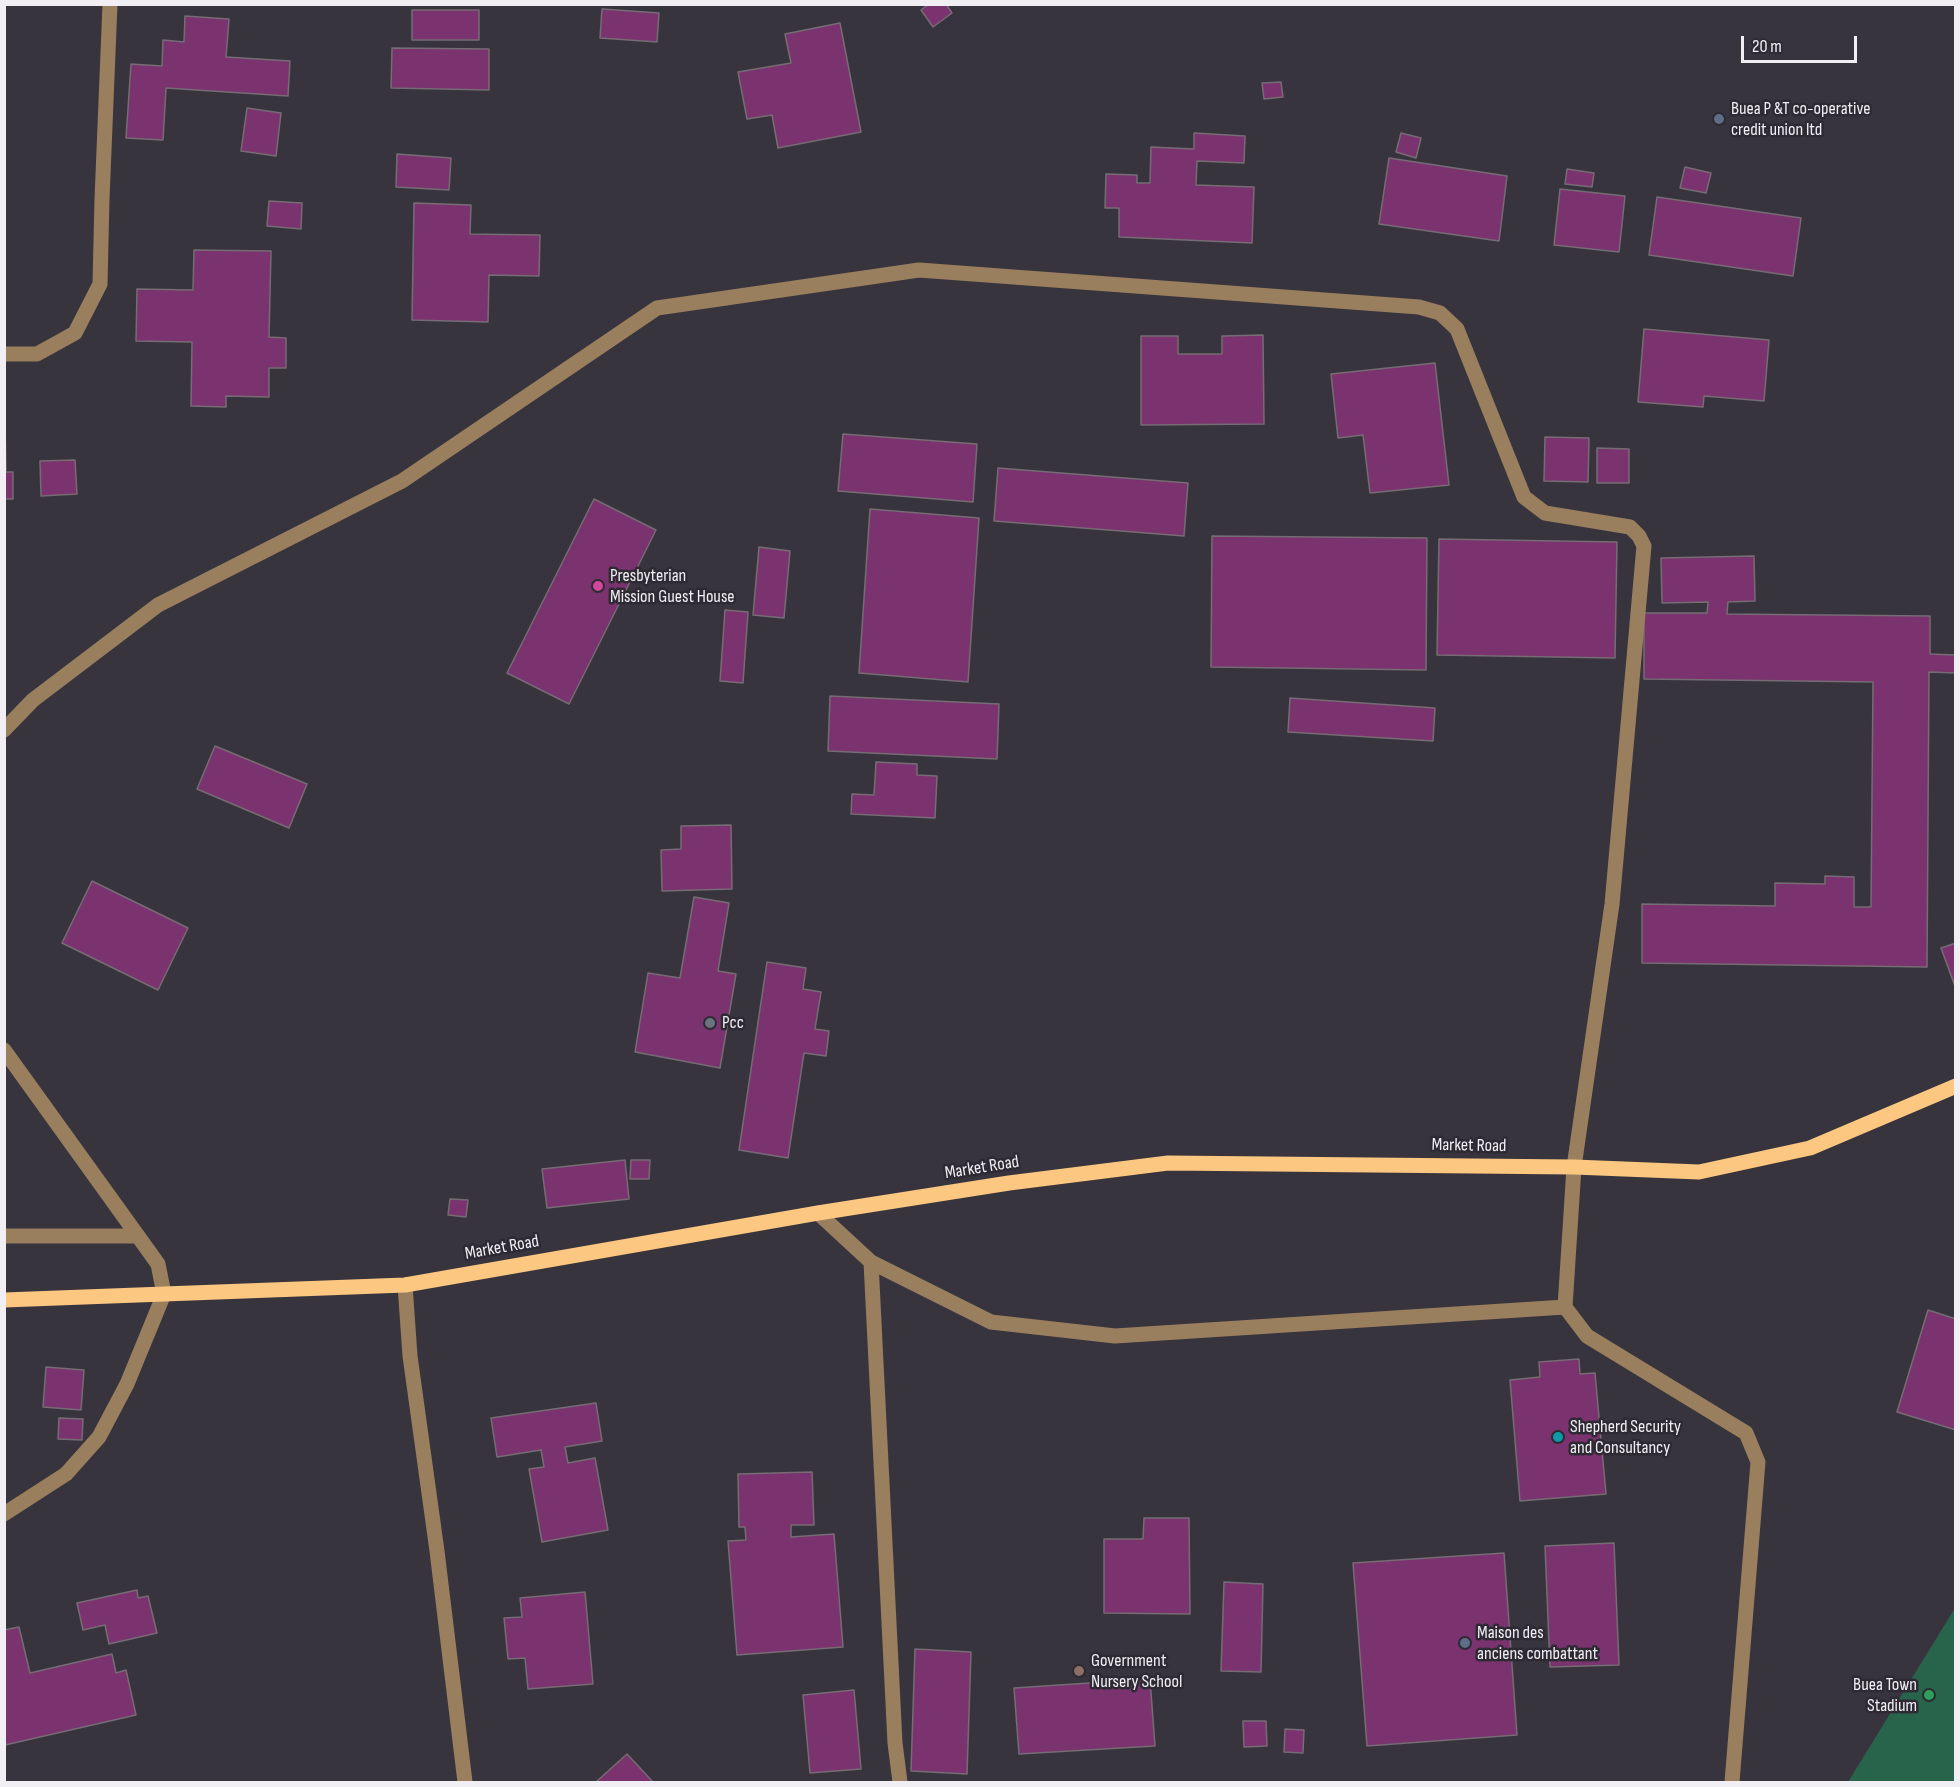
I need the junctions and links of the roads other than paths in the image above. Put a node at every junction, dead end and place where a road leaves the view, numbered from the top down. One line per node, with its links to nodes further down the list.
1 (110, 4): 2 (street)
2 (4, 354)
3 (4, 730): 6 (street)
4 (4, 1050): 9 (street)
5 (1956, 1086): 6 (main road, Market Road)
6 (1574, 1167): 7 (main road, Market Road); 14 (street)
7 (818, 1213): 10 (street); 11 (main road, Market Road)
8 (4, 1236): 9 (street)
9 (138, 1236): 12 (street)
10 (871, 1262): 14 (street); 17 (street)
11 (405, 1284): 12 (main road, Market Road); 16 (street)
12 (164, 1293): 13 (main road, Market Road); 15 (street)
13 (4, 1300)
14 (1565, 1307): 18 (street)
15 (4, 1514)
16 (465, 1782)
17 (900, 1782)
18 (1732, 1782)

